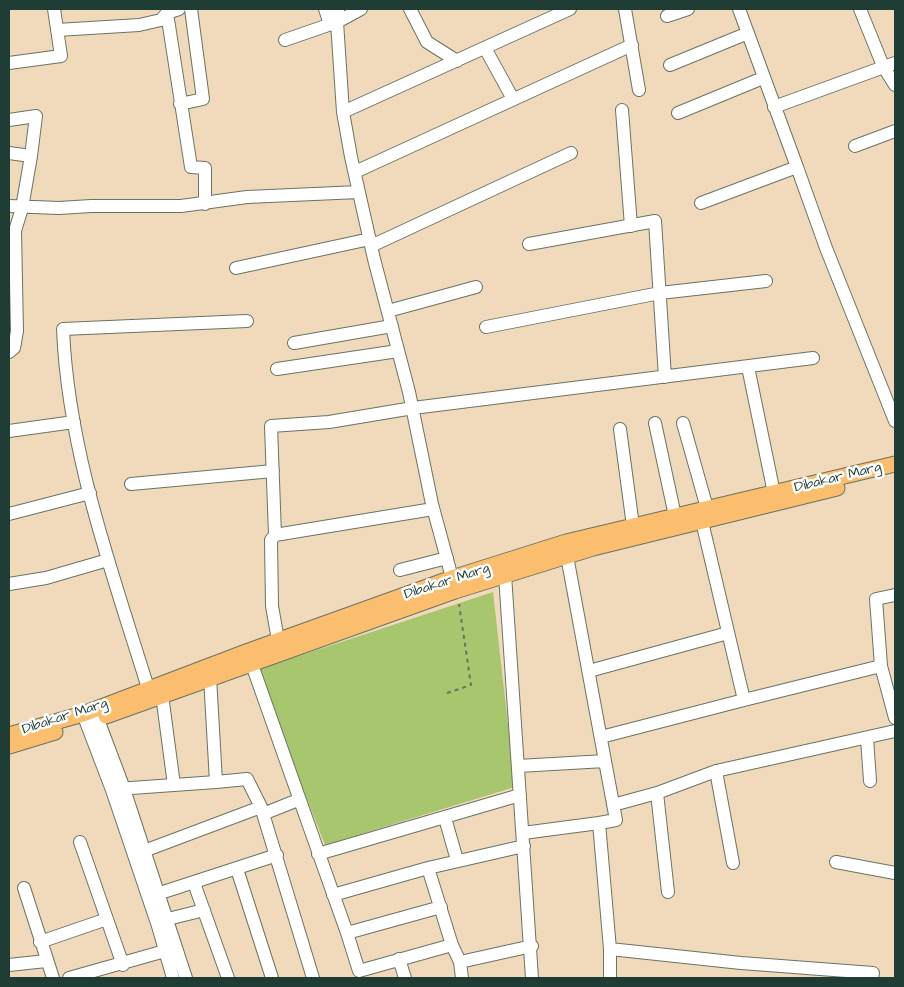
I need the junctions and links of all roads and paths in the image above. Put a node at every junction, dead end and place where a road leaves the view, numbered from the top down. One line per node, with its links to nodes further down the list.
1 (54, 9): 14 (street)
2 (191, 9): 27 (street)
3 (325, 9): 13 (street)
4 (361, 9): 13 (street)
5 (410, 9): 19 (street)
6 (570, 9): 18 (street)
7 (625, 9): 17 (street)
8 (688, 9): 12 (street)
9 (739, 9): 15 (street)
10 (860, 9): 21 (street)
11 (173, 11): 14 (street); 27 (street)
12 (667, 16)
13 (335, 18): 16 (street); 30 (street)
14 (57, 30): 20 (street)
15 (748, 33): 22 (street); 23 (street)
16 (285, 40)
17 (632, 45): 25 (street); 26 (street)
18 (485, 48): 19 (street); 26 (street)
19 (457, 61): 30 (street)
20 (9, 62)
21 (889, 64): 24 (street); 28 (street)
22 (670, 65)
23 (764, 78): 28 (street); 31 (street)
24 (895, 85)
25 (639, 90)
26 (513, 99): 39 (street)
27 (180, 104): 42 (street)
28 (774, 107): 38 (street)
29 (622, 110): 44 (street)
30 (343, 112): 39 (street)
31 (678, 113)
32 (9, 120): 37 (street)
33 (895, 131): 34 (street)
34 (855, 146)
35 (9, 152): 37 (street)
36 (571, 153): 45 (street)
37 (31, 156): 43 (street)
38 (798, 167): 41 (street); 63 (street)
39 (355, 172): 40 (street)
40 (359, 192): 42 (street); 45 (street)
41 (701, 203)
42 (205, 204): 43 (street)
43 (15, 207): 57 (street)
44 (631, 226): 46 (street); 50 (street)
45 (370, 242): 47 (street); 51 (street)
46 (529, 244)
47 (236, 268)
48 (766, 282): 50 (street)
49 (476, 287): 51 (street)
50 (660, 293): 54 (street); 61 (street)
51 (388, 311): 53 (street)
52 (247, 321): 64 (street)
53 (392, 326): 55 (street); 56 (street)
54 (486, 327)
55 (294, 343)
56 (398, 351): 60 (street); 62 (street)
57 (9, 352)
58 (813, 358): 59 (street)
59 (748, 367): 61 (street); 74 (street)
60 (277, 369)
61 (665, 377): 62 (street)
62 (413, 408): 70 (street); 75 (street)
63 (895, 421)
64 (74, 422): 68 (street); 73 (street)
65 (655, 423): 78 (street)
66 (683, 423): 76 (street)
67 (620, 429): 79 (street)
68 (9, 431)
69 (895, 464): 74 (main road, Dibakar Marg)
70 (273, 471): 72 (street); 80 (street)
71 (895, 474): 76 (main road, Dibakar Marg)
72 (132, 484)
73 (90, 493): 77 (street); 83 (street)
74 (774, 493): 76 (main road, Dibakar Marg)
75 (433, 509): 80 (street); 82 (street)
76 (703, 513): 78 (main road, Dibakar Marg); 81 (main road, Dibakar Marg); 89 (street)
77 (9, 514)
78 (675, 516): 79 (main road, Dibakar Marg)
79 (633, 526): 87 (main road, Dibakar Marg)
80 (275, 535): 90 (street)
81 (567, 556): 85 (main road, Dibakar Marg); 93 (street)
82 (447, 558): 84 (street); 87 (street)
83 (108, 560): 86 (street); 95 (street)
84 (400, 570)
85 (505, 575): 87 (main road, Dibakar Marg); 106 (street)
86 (9, 584)
87 (454, 584): 90 (main road, Dibakar Marg); 91 (main road, Dibakar Marg); 96 (path)
88 (895, 594): 92 (street)
89 (728, 633): 93 (street); 97 (street)
90 (278, 640): 95 (main road, Dibakar Marg)
91 (252, 662): 94 (main road, Dibakar Marg); 114 (street)
92 (881, 666): 97 (street); 99 (street)
93 (589, 671): 102 (street)
94 (210, 677): 95 (main road, Dibakar Marg); 109 (street)
95 (155, 691): 98 (main road, Dibakar Marg); 110 (street)
96 (446, 693)
97 (744, 700): 102 (street)
98 (90, 716): 101 (main road, Dibakar Marg); 104 (main road, Dibakar Marg); 111 (street)
99 (895, 718)
100 (895, 730): 103 (street)
101 (9, 735)
102 (601, 737): 105 (street)
103 (867, 738): 107 (street); 108 (street)
104 (9, 746)
105 (605, 761): 106 (street); 115 (street)
106 (518, 766): 113 (street)
107 (716, 771): 112 (street); 127 (street)
108 (870, 781)
109 (216, 782): 110 (street); 116 (street)
110 (174, 785): 111 (street)
111 (118, 789): 122 (street)
112 (657, 794): 115 (street); 133 (street)
113 (520, 795): 117 (street); 119 (street)
114 (298, 800): 116 (street); 124 (street)
115 (614, 805): 118 (street)
116 (262, 811): 122 (street); 123 (street)
117 (445, 818): 124 (street); 125 (street)
118 (599, 823): 119 (street); 145 (street)
119 (523, 833): 121 (street)
120 (80, 842): 138 (street)
121 (524, 846): 125 (street); 143 (street)
122 (138, 854): 134 (street)
123 (277, 854): 129 (street); 160 (street)
124 (318, 854): 135 (street)
125 (457, 860): 128 (street)
126 (836, 862): 130 (street)
127 (733, 863)
128 (428, 868): 135 (street); 136 (street)
129 (237, 869): 131 (street); 159 (street)
130 (895, 873)
131 (194, 883): 134 (street); 137 (street)
132 (24, 888): 141 (street)
133 (668, 892)
134 (154, 895): 139 (street); 146 (street)
135 (333, 896): 140 (street)
136 (441, 907): 140 (street); 142 (street)
137 (204, 910): 139 (street); 158 (street)
138 (107, 919): 141 (street); 151 (street)
139 (168, 919): 144 (street)
140 (347, 933): 153 (street)
141 (40, 942): 148 (street)
142 (452, 945): 147 (street); 149 (street)
143 (532, 946): 149 (street); 163 (street)
144 (177, 948): 146 (street); 157 (street)
145 (610, 949): 152 (street); 164 (street)
146 (164, 952): 151 (street); 156 (street)
147 (399, 960): 153 (street); 161 (street)
148 (46, 961): 150 (street); 154 (street)
149 (460, 962): 162 (street)
150 (9, 965)
151 (120, 970): 155 (street)
152 (809, 973): 165 (street)
153 (360, 974)
154 (53, 978)
155 (69, 978)
156 (173, 978)
157 (186, 978)
158 (228, 978)
159 (272, 978)
160 (313, 978)
161 (405, 978)
162 (462, 978)
163 (532, 978)
164 (610, 978)
165 (872, 978)

